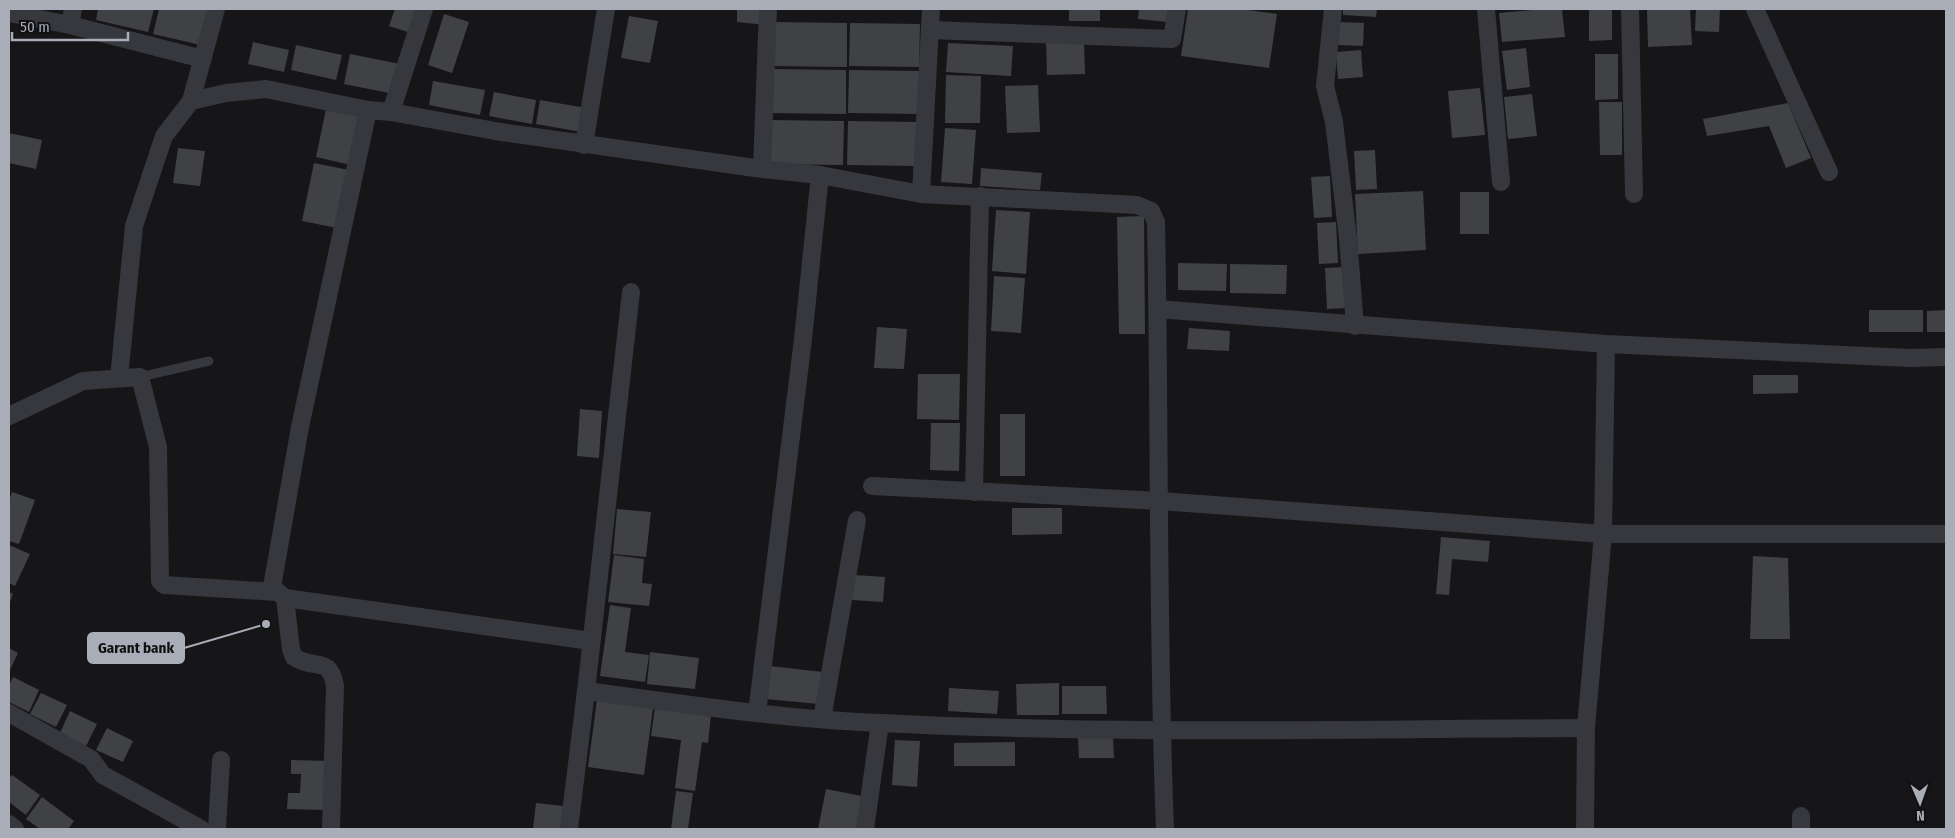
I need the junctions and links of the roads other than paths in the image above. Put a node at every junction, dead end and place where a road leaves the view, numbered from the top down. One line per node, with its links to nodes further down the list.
1 (216, 9): 14 (street)
2 (424, 9): 17 (street)
3 (606, 9): 18 (street)
4 (768, 9): 19 (street)
5 (931, 9): 13 (street)
6 (1176, 9): 13 (street)
7 (1333, 9): 28 (street)
8 (1486, 9): 22 (street)
9 (1630, 9): 24 (street)
10 (1754, 9): 20 (street)
11 (9, 13): 12 (street)
12 (72, 17): 14 (street)
13 (930, 30): 23 (street)
14 (203, 59): 15 (street)
15 (191, 101): 16 (street); 33 (street)
16 (368, 110): 17 (street); 41 (street)
17 (391, 112): 18 (street)
18 (584, 145): 19 (street)
19 (762, 169): 21 (street)
20 (1829, 172)
21 (820, 174): 23 (street); 45 (street)
22 (1501, 182)
23 (921, 194): 25 (street)
24 (1634, 194)
25 (980, 196): 27 (street); 36 (street)
26 (631, 292): 42 (street)
27 (1158, 310): 28 (street); 37 (street)
28 (1355, 326): 29 (street)
29 (1606, 344): 30 (street); 39 (street)
30 (1946, 357)
31 (209, 361): 32 (lane)
32 (140, 377): 33 (street); 41 (street)
33 (119, 378): 34 (street)
34 (9, 416)
35 (872, 486): 36 (street)
36 (974, 492): 37 (street)
37 (1160, 501): 39 (street); 49 (street)
38 (857, 520): 46 (street)
39 (1602, 534): 40 (street); 48 (street)
40 (1946, 534)
41 (281, 595): 42 (street); 55 (street)
42 (591, 641): 43 (street)
43 (586, 691): 45 (street); 56 (street)
44 (9, 713): 53 (street)
45 (757, 713): 46 (street)
46 (822, 719): 47 (street)
47 (880, 723): 49 (street); 57 (street)
48 (1586, 728): 49 (street); 59 (street)
49 (1161, 731): 58 (street)
50 (221, 760): 54 (street)
51 (9, 824): 52 (street)
52 (15, 829)
53 (201, 829)
54 (217, 829)
55 (331, 829)
56 (570, 829)
57 (865, 829)
58 (1165, 829)
59 (1585, 829)

